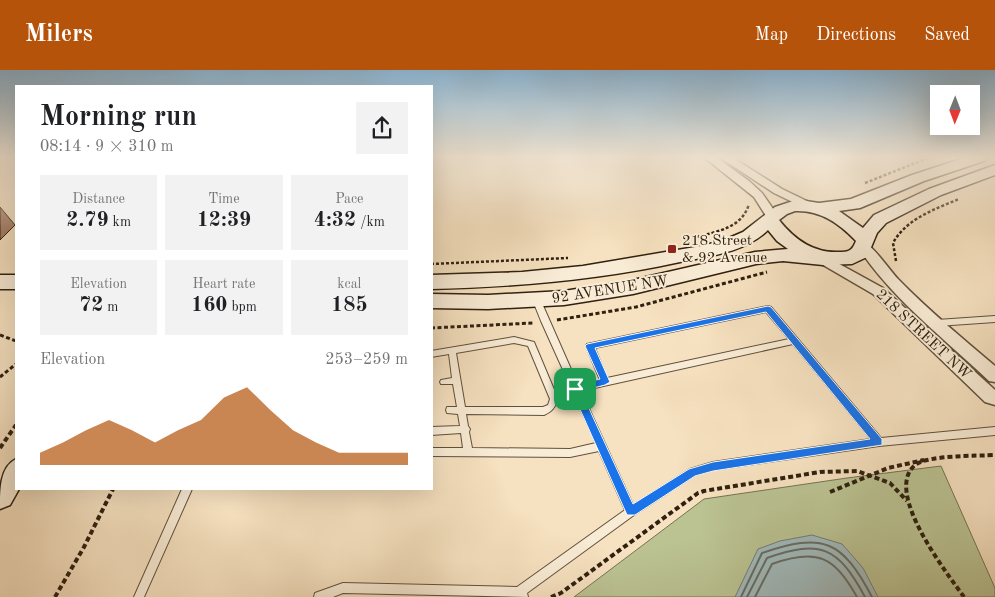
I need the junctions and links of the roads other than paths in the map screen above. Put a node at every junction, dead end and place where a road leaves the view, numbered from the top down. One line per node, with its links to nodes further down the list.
1 (746, 183): 6 (street)
2 (765, 183): 5 (street)
3 (907, 183): 5 (main road, 92 AVENUE NW)
4 (962, 183): 7 (main road, 92 AVENUE NW)
5 (814, 207): 6 (main road, 92 AVENUE NW); 7 (main road)
6 (770, 218): 8 (main road, 92 AVENUE NW); 11 (main road, 92 AVENUE NW)
7 (865, 243): 8 (main road, 92 AVENUE NW); 15 (street, 218 STREET NW)
8 (819, 258): 12 (main road, 92 AVENUE NW); 24 (street, 218 STREET NW)
9 (0, 282): 10 (main road)
10 (15, 282)
11 (433, 282)
12 (537, 301): 13 (main road, 92 AVENUE NW); 23 (lane)
13 (433, 302)
14 (995, 319): 15 (lane)
15 (937, 323): 19 (street, 218 STREET NW)
16 (795, 341): 22 (lane); 22 (lane); 30 (lane)
17 (452, 351): 18 (lane); 20 (lane); 26 (lane)
18 (433, 354)
19 (995, 376)
20 (456, 381): 21 (lane); 26 (lane)
21 (444, 382)
22 (605, 382): 23 (lane)
23 (575, 389): 31 (lane)
24 (995, 398)
25 (450, 410): 26 (lane)
26 (462, 410): 27 (lane)
27 (466, 429): 28 (lane); 33 (lane)
28 (433, 430)
29 (995, 431): 30 (lane)
30 (879, 442): 37 (lane)
31 (602, 446): 33 (lane); 37 (lane)
32 (433, 452): 33 (lane)
33 (468, 452)
34 (15, 472): 36 (main road)
35 (187, 490): 39 (lane)
36 (0, 496)
37 (631, 512): 38 (lane)
38 (521, 594): 40 (lane)
39 (139, 597)
40 (320, 597)

